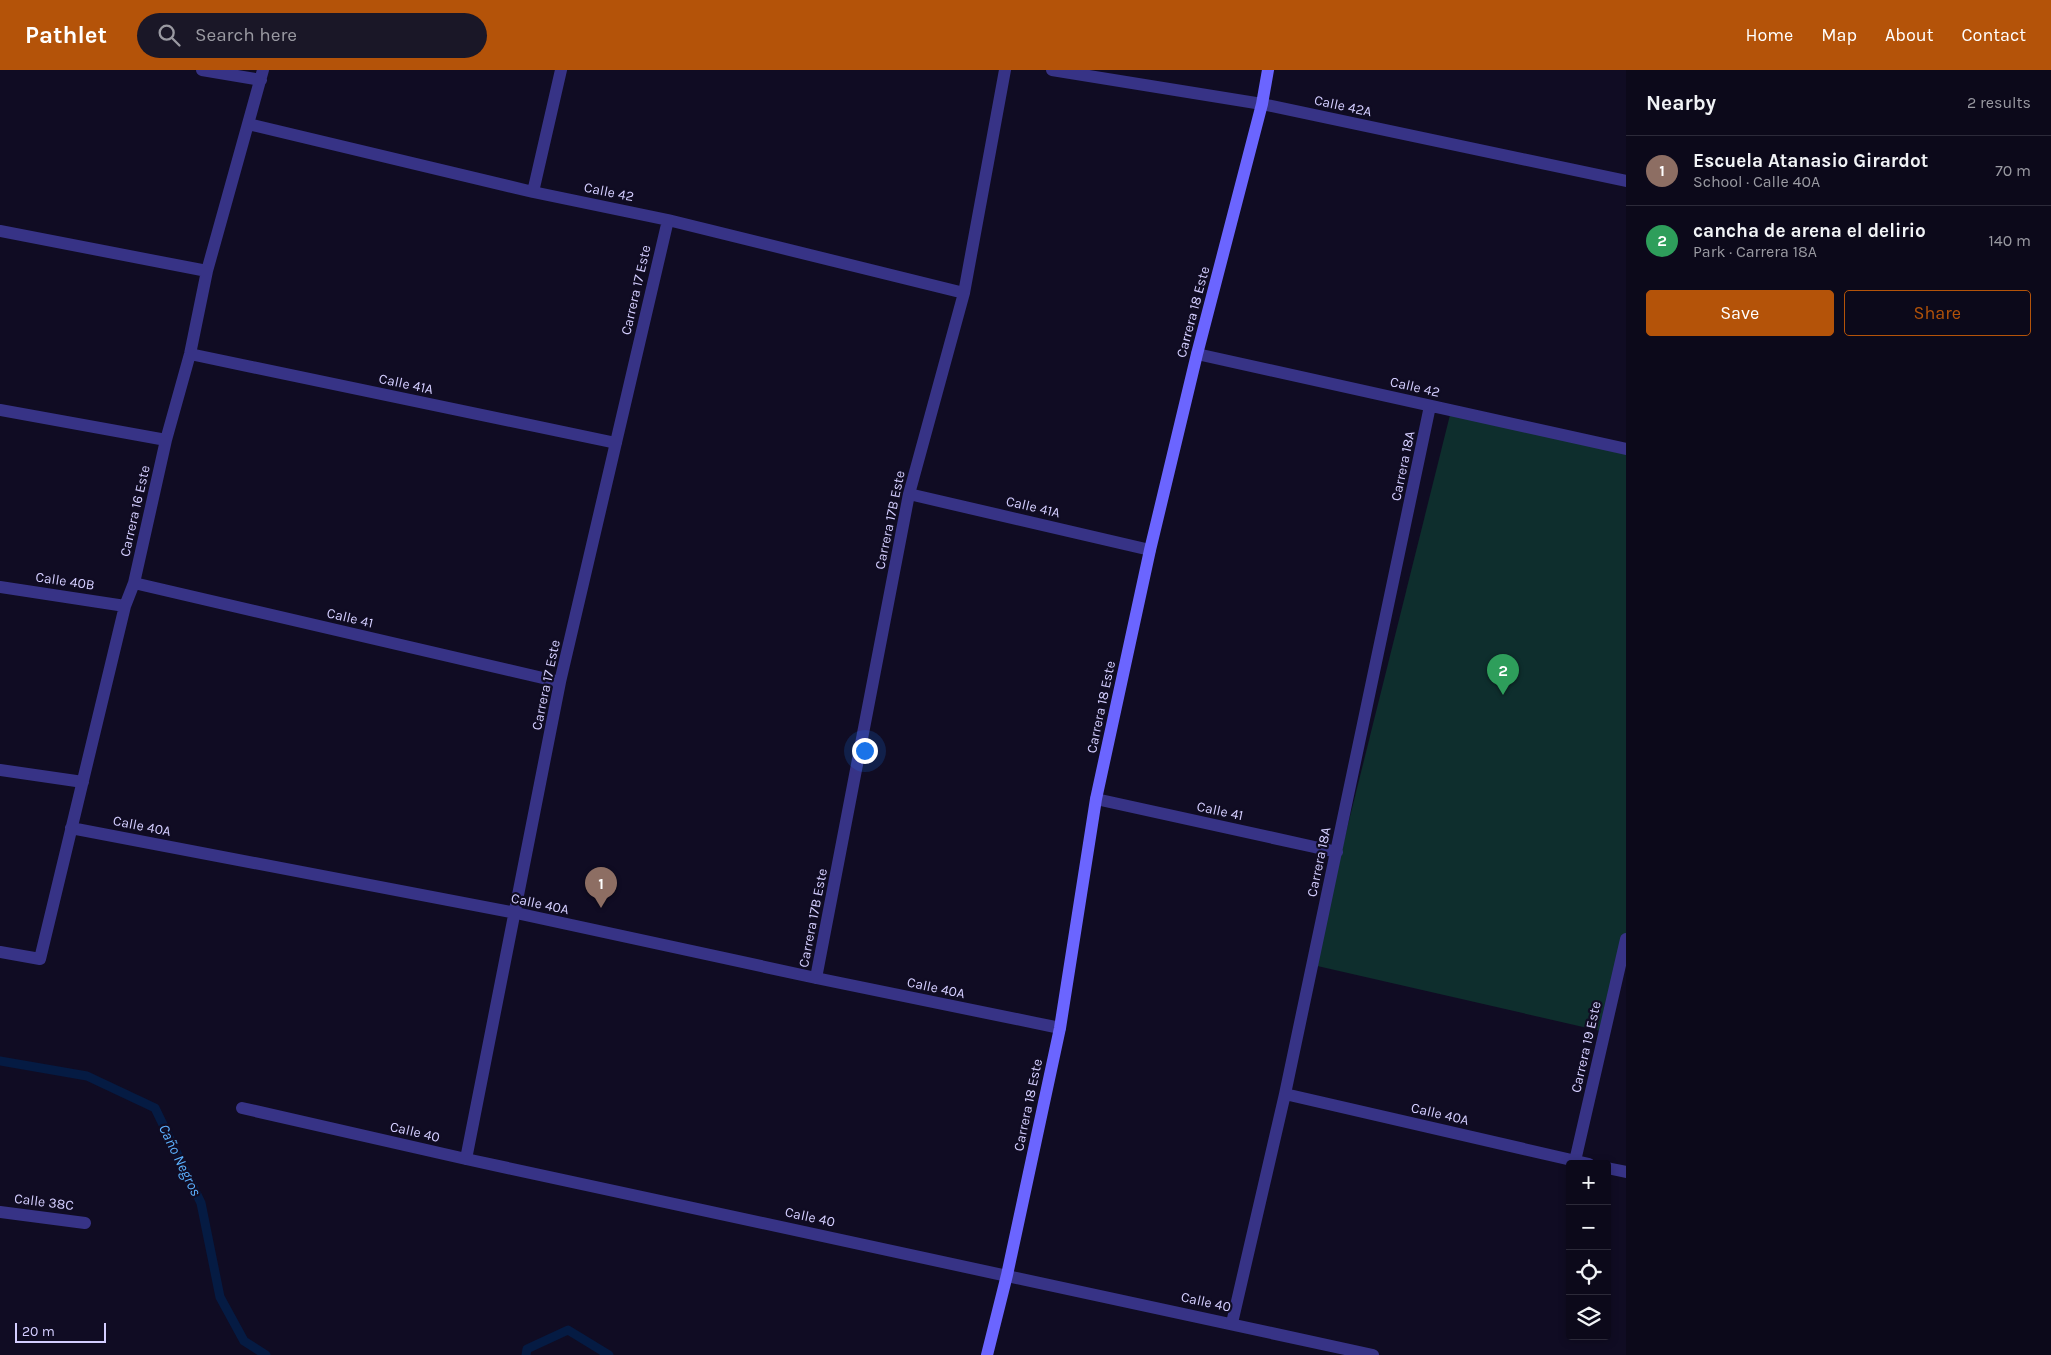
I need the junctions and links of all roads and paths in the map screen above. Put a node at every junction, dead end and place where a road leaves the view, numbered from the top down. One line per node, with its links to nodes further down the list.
1 (202, 70): 6 (street)
2 (560, 70): 10 (street)
3 (1005, 70): 14 (street, Carrera 17B Este)
4 (1052, 70): 7 (street, Calle 42A)
5 (1268, 70): 7 (street, Carrera 18 Este)
6 (262, 75): 8 (street, Carrera 16 Este)
7 (1262, 104): 9 (street, Calle 42A); 16 (street, Carrera 18 Este)
8 (248, 124): 10 (street, Calle 42); 13 (street, Carrera 16 Este)
9 (1626, 181)
10 (533, 192): 11 (street, Calle 42)
11 (668, 220): 14 (street, Calle 42); 20 (street, Carrera 17 Este)
12 (0, 231): 13 (street)
13 (207, 272): 15 (street, Carrera 16 Este)
14 (964, 293): 22 (street, Carrera 17B Este)
15 (190, 354): 19 (street, Carrera 16 Este); 20 (street, Calle 41A)
16 (1197, 354): 17 (street, Calle 42); 23 (street, Carrera 18 Este)
17 (1430, 406): 21 (street, Calle 42); 32 (street, Carrera 18A)
18 (0, 410): 19 (street)
19 (166, 440): 24 (street, Carrera 16 Este)
20 (616, 443): 27 (street, Carrera 17 Este)
21 (1626, 449)
22 (910, 494): 23 (street, Calle 41A); 36 (street, Carrera 17B Este)
23 (1150, 550): 30 (street, Carrera 18 Este)
24 (134, 583): 26 (street, Carrera 16 Este); 27 (street, Calle 41)
25 (0, 587): 26 (street, Calle 40B)
26 (125, 606): 29 (street, Carrera 16 Este)
27 (560, 682): 33 (street, Carrera 17 Este)
28 (0, 770): 29 (street)
29 (82, 782): 31 (street, Carrera 16 Este)
30 (1096, 799): 32 (street, Calle 41); 37 (street, Carrera 18 Este)
31 (71, 828): 33 (street, Calle 40A); 35 (street, Carrera 16 Este)
32 (1337, 852): 38 (street, Carrera 18A)
33 (516, 913): 36 (street, Calle 40A); 40 (street, Carrera 17 Este)
34 (1626, 939): 42 (street, Carrera 19 Este)
35 (0, 952)
36 (816, 978): 37 (street, Calle 40A)
37 (1060, 1028): 47 (street, Carrera 18 Este)
38 (1286, 1094): 41 (street, Calle 40A); 48 (street, Carrera 18A)
39 (242, 1108): 40 (street, Calle 40)
40 (466, 1159): 47 (street, Calle 40)
41 (1571, 1160)
42 (1575, 1160)
43 (1611, 1169): 44 (street)
44 (1626, 1172)
45 (0, 1212): 46 (street, Calle 38C)
46 (85, 1223)
47 (1007, 1275): 48 (street, Calle 40); 49 (street, Carrera 18 Este)
48 (1232, 1323): 50 (street, Calle 40)
49 (987, 1355)
50 (1373, 1355)

